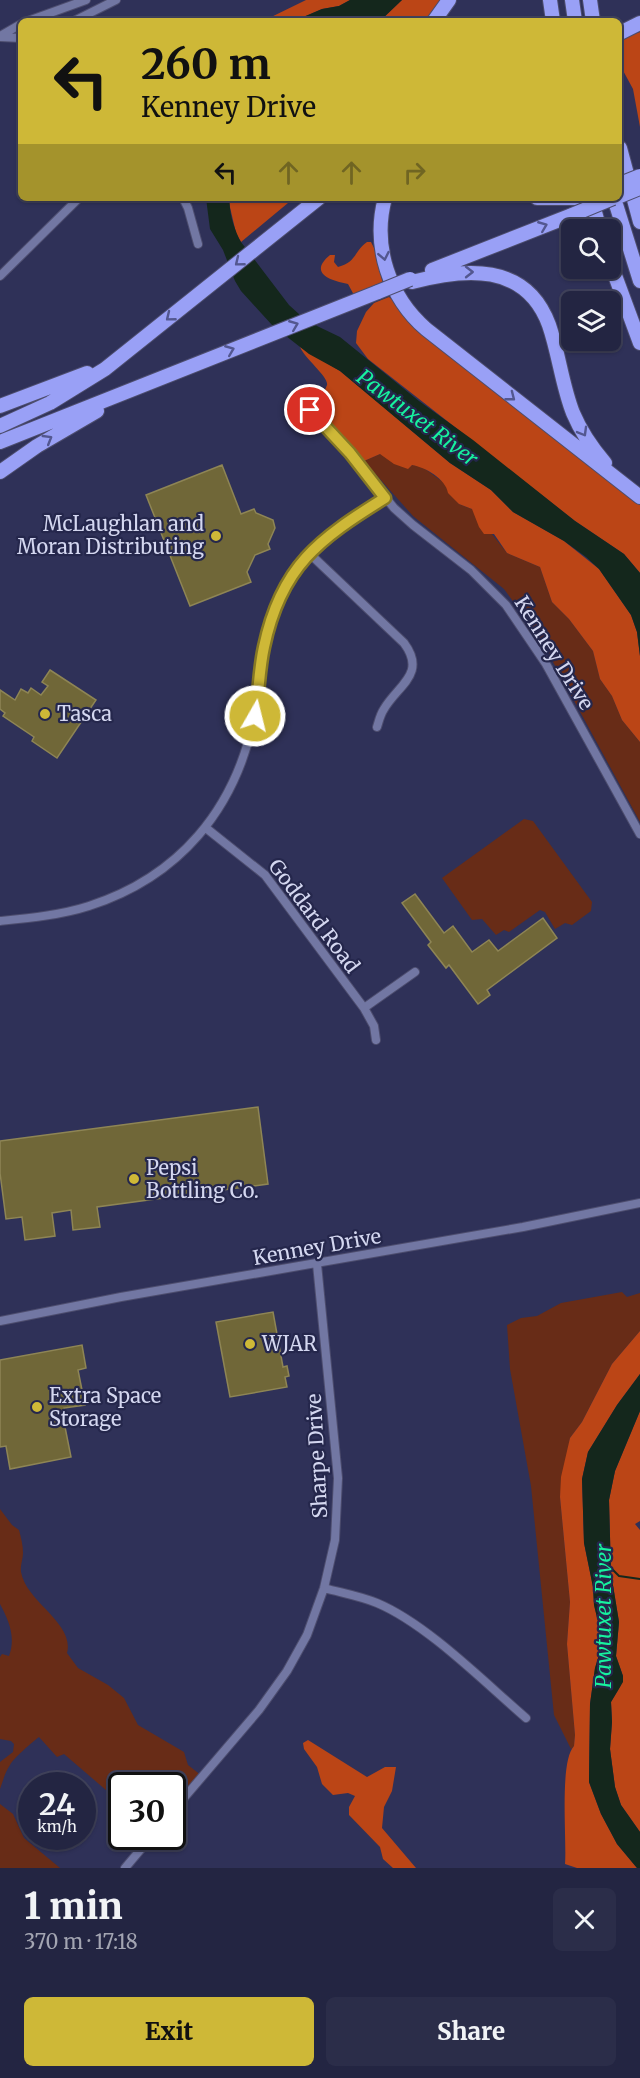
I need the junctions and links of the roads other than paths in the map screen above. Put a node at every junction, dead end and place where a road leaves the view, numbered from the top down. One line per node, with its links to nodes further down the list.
1 (86, 0): 6 (street)
2 (116, 0): 7 (street)
3 (550, 0): 8 (highway)
4 (572, 0): 9 (highway)
5 (590, 0): 10 (highway)
6 (36, 18)
7 (80, 18)
8 (553, 18)
9 (575, 18)
10 (593, 18)
11 (640, 24): 13 (highway)
12 (18, 26): 14 (street)
13 (622, 32)
14 (0, 37): 15 (street)
15 (18, 38)
16 (622, 155): 30 (highway)
17 (640, 176): 18 (highway, bridge)
18 (622, 183)
19 (640, 188): 20 (highway, bridge)
20 (622, 195)
21 (76, 201): 33 (street)
22 (184, 201): 32 (street)
23 (301, 201): 31 (highway)
24 (315, 201): 31 (highway)
25 (385, 201): 45 (highway, one-way to 45)
26 (592, 201): 29 (highway)
27 (606, 201): 35 (highway, one-way to 27, bridge)
28 (615, 201): 36 (highway)
29 (597, 219)
30 (640, 222)
31 (264, 241): 38 (highway, one-way to 38)
32 (198, 244)
33 (0, 276)
34 (616, 279): 37 (highway)
35 (411, 281): 39 (highway, one-way to 35, bridge); 45 (highway, one-way to 45)
36 (640, 281)
37 (640, 343)
38 (126, 353): 40 (highway); 42 (highway)
39 (201, 362): 43 (highway); 44 (highway, one-way to 39)
40 (0, 406)
41 (310, 410): 46 (street, Kenney Drive)
42 (0, 426)
43 (0, 442)
44 (0, 472)
45 (640, 496)
46 (385, 498): 47 (street); 50 (street, Kenney Drive)
47 (309, 553): 48 (street); 49 (street)
48 (377, 727)
49 (206, 828): 51 (street); 53 (street, Goddard Road)
50 (640, 834)
51 (0, 921)
52 (415, 972): 53 (street)
53 (363, 1008): 54 (street, Goddard Road)
54 (376, 1040)
55 (640, 1203): 56 (street, Kenney Drive)
56 (317, 1264): 57 (street, Kenney Drive); 58 (street, Sharpe Drive)
57 (0, 1321)
58 (324, 1588): 59 (street); 60 (street, Sharpe Drive)
59 (526, 1718)
60 (186, 1796)
61 (140, 1850): 62 (street)
62 (125, 1868)

